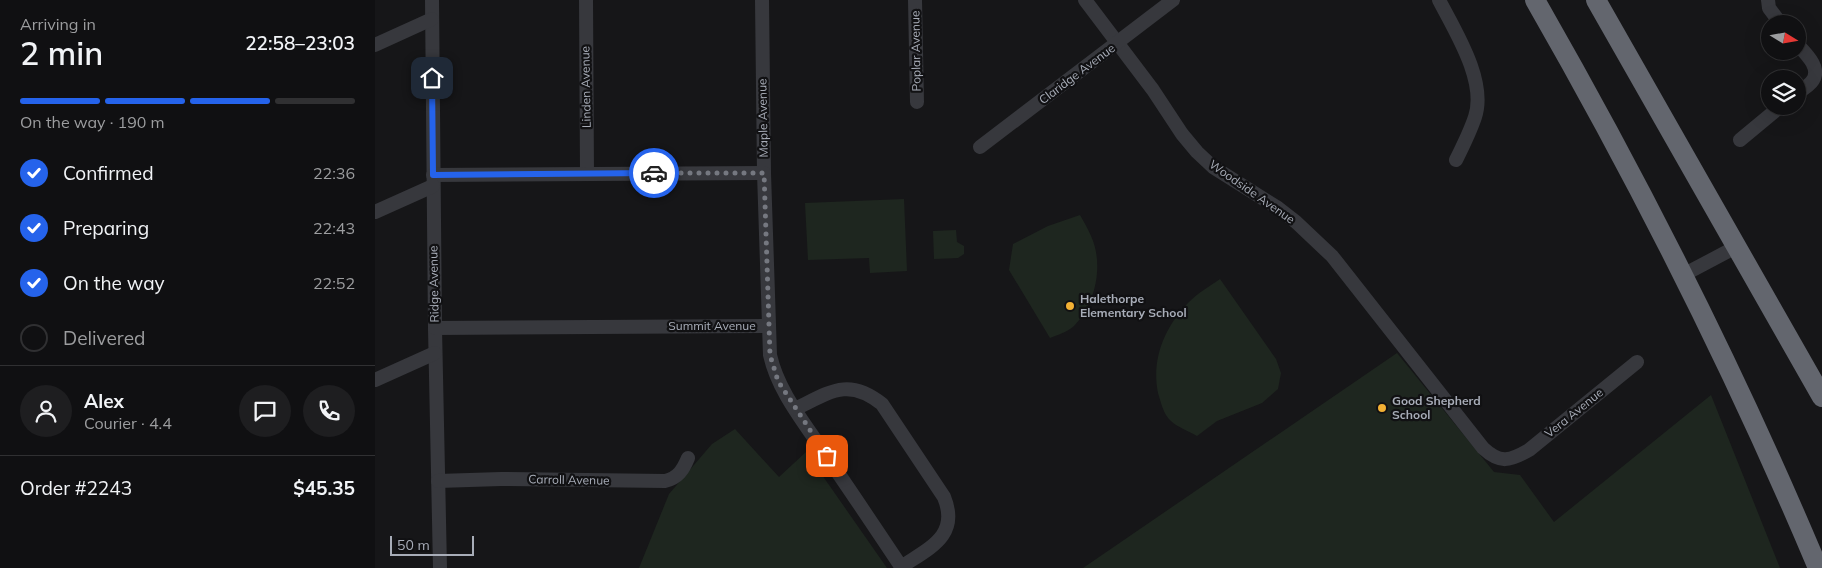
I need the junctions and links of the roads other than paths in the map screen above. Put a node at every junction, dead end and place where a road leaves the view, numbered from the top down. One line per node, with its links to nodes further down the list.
1 (432, 0): 12 (street, Ridge Avenue)
2 (586, 0): 22 (street, Linden Avenue)
3 (762, 0): 23 (street, Maple Avenue)
4 (915, 0): 17 (street, Poplar Avenue)
5 (1085, 0): 13 (street, Woodside Avenue)
6 (1173, 0): 13 (street, Claridge Avenue)
7 (1439, 0): 21 (street)
8 (1535, 0): 27 (highway)
9 (1597, 0): 26 (highway)
10 (1768, 0): 11 (street)
11 (1774, 15)
12 (432, 19): 14 (street); 24 (street, Ridge Avenue)
13 (1118, 43): 20 (street, Claridge Avenue); 38 (street, Woodside Avenue)
14 (375, 45)
15 (1806, 55): 16 (street)
16 (1806, 86)
17 (917, 102)
18 (1770, 115): 19 (street)
19 (1740, 140)
20 (980, 147)
21 (1457, 160)
22 (587, 173): 23 (street); 24 (street)
23 (764, 173): 28 (street, Maple Avenue)
24 (433, 181): 25 (street); 29 (street, Ridge Avenue)
25 (375, 212)
26 (1736, 247): 27 (street); 32 (highway)
27 (1683, 275): 39 (highway)
28 (769, 326): 29 (street, Summit Avenue); 36 (street, Summit Avenue)
29 (435, 328): 30 (street, Ridge Avenue)
30 (435, 353): 33 (street); 40 (street, Ridge Avenue)
31 (1637, 362): 38 (street, Vera Avenue)
32 (1802, 363): 34 (highway); 35 (highway)
33 (375, 380)
34 (1822, 392)
35 (1822, 397)
36 (795, 409): 41 (street, Summit Avenue); 41 (street)
37 (688, 458): 40 (street, Carroll Avenue)
38 (1509, 460)
39 (1779, 475): 43 (highway); 44 (highway)
40 (438, 481): 42 (street, Ridge Avenue)
41 (901, 567)
42 (440, 568)
43 (1811, 568)
44 (1818, 568)

